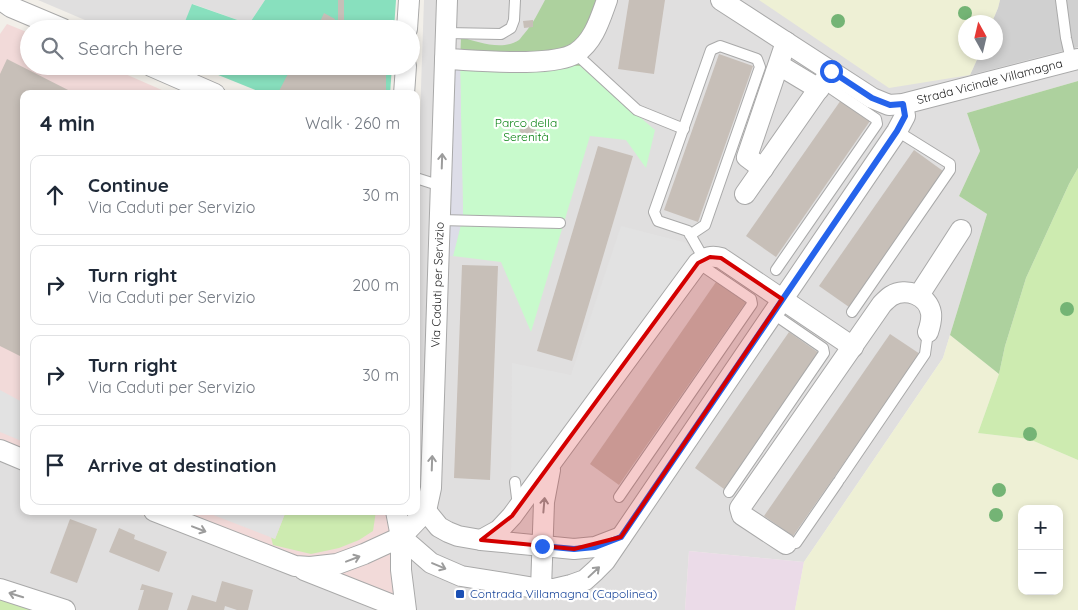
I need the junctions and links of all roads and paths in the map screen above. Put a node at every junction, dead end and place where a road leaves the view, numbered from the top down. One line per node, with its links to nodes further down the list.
1 (1, 0): 8 (street)
2 (409, 0): 9 (street)
3 (447, 0): 10 (street, Via Caduti per Servizio)
4 (515, 0): 10 (lane)
5 (607, 0): 12 (street)
6 (721, 0): 11 (street)
7 (1061, 0): 14 (lane)
8 (42, 20)
9 (408, 20)
10 (446, 34): 13 (street, Via Caduti per Servizio)
11 (786, 42): 15 (street); 18 (street)
12 (575, 53): 13 (street); 22 (lane)
13 (445, 58): 26 (street, Via Caduti per Servizio, one-way to 13)
14 (1075, 59): 21 (street, Strada Vicinale Villamagna)
15 (778, 65): 18 (street); 24 (street)
16 (172, 75): 19 (street)
17 (405, 75): 20 (street)
18 (824, 81): 21 (street); 24 (street); 33 (lane)
19 (206, 90)
20 (404, 90)
21 (903, 104): 23 (street)
22 (684, 128): 31 (lane); 31 (lane)
23 (897, 131): 35 (street); 36 (lane)
24 (763, 168): 27 (street)
25 (420, 179): 26 (lane)
26 (441, 186): 28 (street, Via Caduti per Servizio)
27 (744, 194)
28 (440, 220): 29 (lane); 46 (street, Via Caduti per Servizio, one-way to 28)
29 (560, 223)
30 (961, 230): 34 (street)
31 (690, 235): 32 (lane)
32 (701, 261): 35 (street); 41 (street); 44 (lane)
33 (776, 270)
34 (919, 295): 37 (street); 38 (street)
35 (777, 306): 38 (street); 43 (lane); 50 (street)
36 (852, 312)
37 (928, 332): 52 (lane)
38 (852, 347): 52 (street)
39 (0, 450): 40 (street)
40 (20, 458)
41 (551, 464): 45 (street); 53 (street, one-way to 41)
42 (515, 482): 45 (lane)
43 (729, 492)
44 (618, 497)
45 (523, 502): 51 (street)
46 (426, 511): 49 (street); 51 (street)
47 (164, 515): 54 (street, one-way to 54)
48 (397, 515): 49 (street)
49 (401, 536): 54 (street, one-way to 49); 56 (street, one-way to 56); 58 (street)
50 (621, 537): 53 (street); 56 (street, one-way to 50)
51 (481, 540): 53 (street)
52 (786, 544)
53 (542, 546): 56 (street)
54 (295, 566): 58 (street)
55 (0, 589): 57 (street, one-way to 55)
56 (541, 589)
57 (65, 610)
58 (405, 610)

